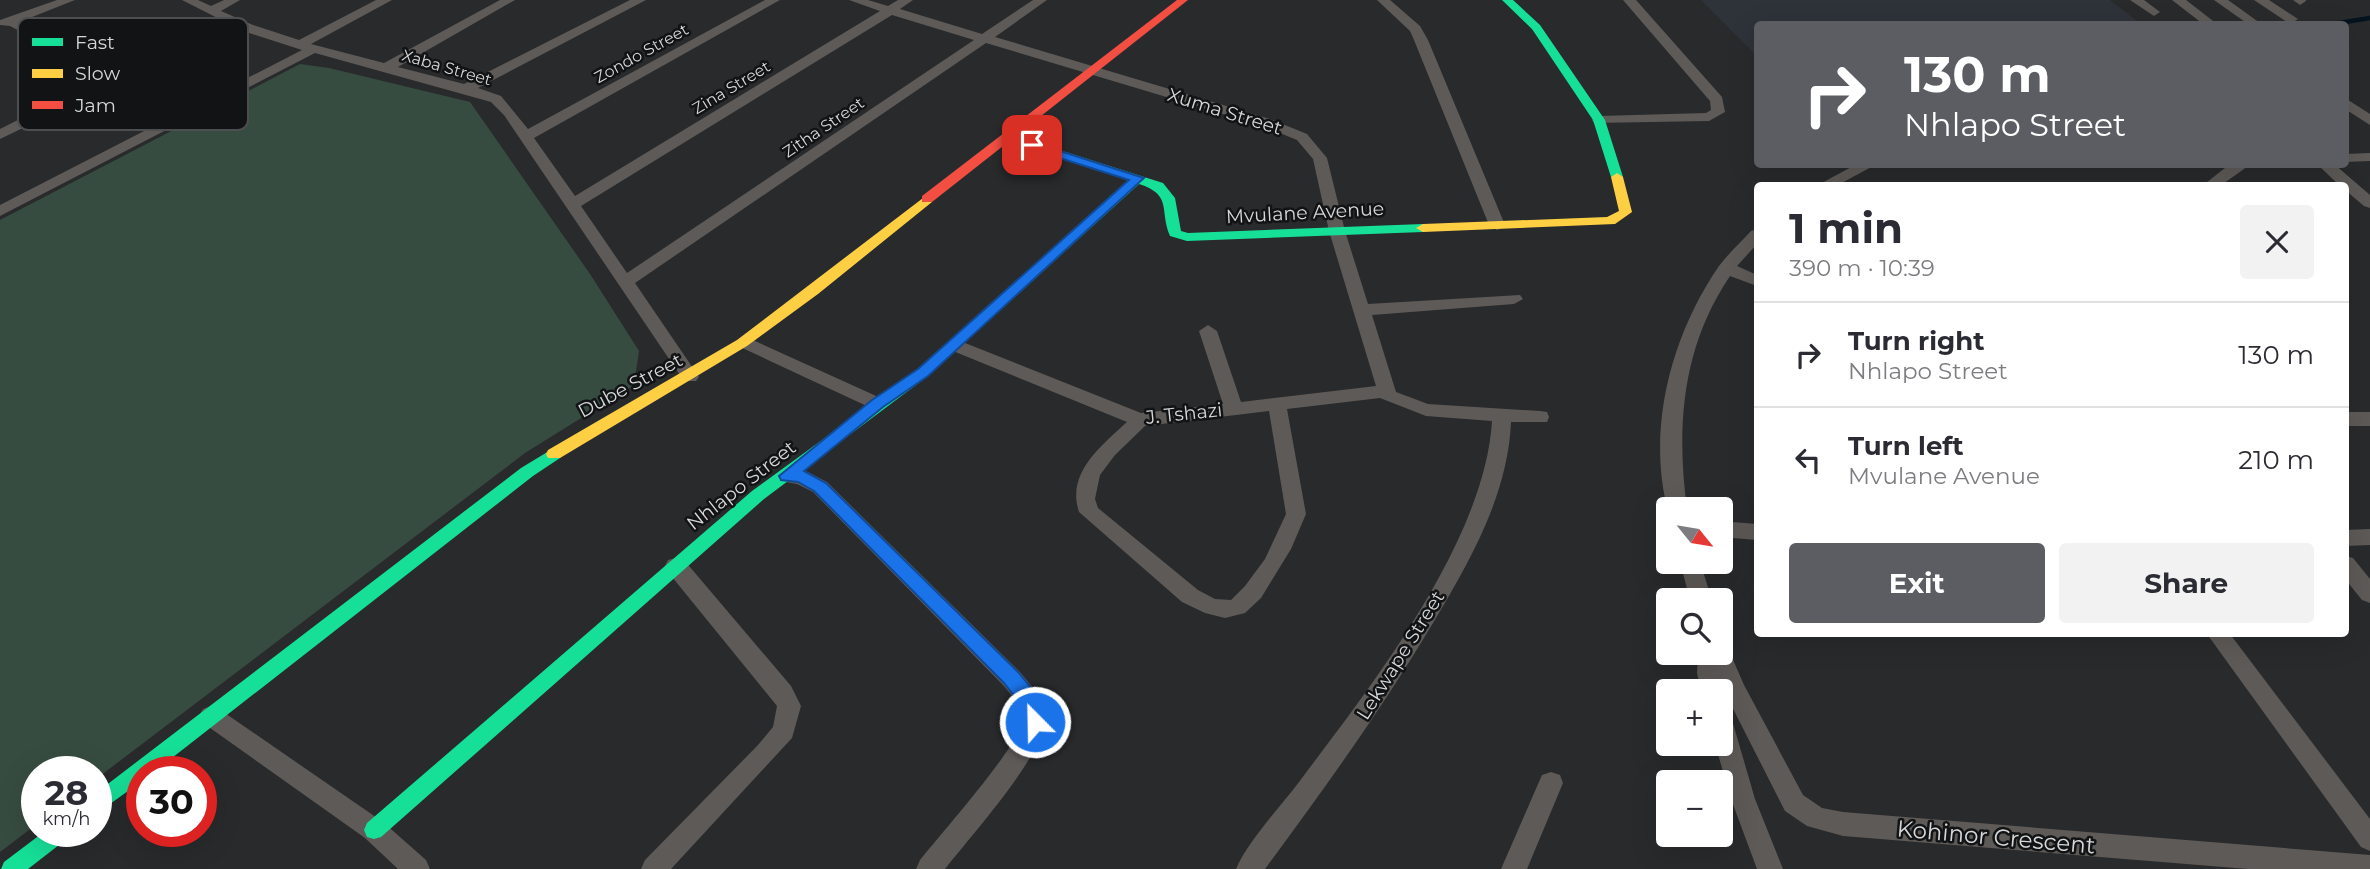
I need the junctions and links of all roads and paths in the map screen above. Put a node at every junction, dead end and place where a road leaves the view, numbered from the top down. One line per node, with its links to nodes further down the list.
1 (69, 0): 22 (street)
2 (187, 0): 20 (street, Xaba Street)
3 (234, 0): 20 (street)
4 (386, 0): 29 (street)
5 (509, 0): 30 (street)
6 (640, 0): 33 (street)
7 (774, 0): 40 (street, Zondo Street)
8 (855, 0): 19 (street, Xuma Street)
9 (907, 0): 19 (street, Zina Street)
10 (1041, 0): 28 (street, Zitha Street)
11 (1183, 0): 31 (street, Dube Street)
12 (1383, 0): 55 (street)
13 (1507, 0): 35 (street)
14 (1629, 0): 35 (street)
15 (2136, 0): 21 (street)
16 (2178, 0): 25 (street)
17 (2220, 0): 26 (street)
18 (2260, 0): 24 (street)
19 (890, 10): 28 (street, Xuma Street); 53 (street, Zina Street)
20 (211, 11): 23 (street, Xaba Street)
21 (2154, 12)
22 (19, 18)
23 (226, 18)
24 (2292, 19)
25 (2207, 21)
26 (2251, 21)
27 (248, 28): 29 (street, Xaba Street)
28 (985, 38): 31 (street, Xuma Street); 60 (street, Zitha Street)
29 (306, 47): 30 (street, Xaba Street); 32 (street)
30 (388, 67): 33 (street, Xaba Street)
31 (1093, 71): 41 (street, Dube Street); 56 (street, Xuma Street)
32 (248, 78)
33 (467, 88): 40 (street, Xaba Street)
34 (2349, 105): 36 (street)
35 (1599, 120): 55 (street, Mvulane Avenue)
36 (2370, 121)
37 (18, 126): 39 (street)
38 (151, 130): 54 (street)
39 (0, 135)
40 (525, 137): 53 (street, Xaba Street)
41 (1006, 137): 47 (street, Mvulane Avenue); 64 (street, Dube Street)
42 (2370, 157): 43 (street)
43 (2349, 158)
44 (1861, 168): 48 (street)
45 (2234, 168): 49 (street)
46 (2329, 168): 50 (street)
47 (1138, 178): 56 (street, Mvulane Avenue); 65 (street, Nhlapo Street)
48 (1832, 182)
49 (2214, 182)
50 (2345, 182)
51 (2349, 185): 52 (street)
52 (2370, 203)
53 (573, 204): 60 (street, Xaba Street)
54 (0, 211)
55 (1497, 225): 56 (street, Mvulane Avenue)
56 (1337, 231): 62 (street, Xuma Street)
57 (1754, 236): 58 (street)
58 (1726, 268): 59 (street); 77 (street)
59 (1754, 280)
60 (624, 283): 66 (street, Xaba Street)
61 (1514, 299): 62 (street)
62 (1362, 310): 67 (street, Xuma Street)
63 (1208, 331): 70 (street)
64 (744, 342): 66 (street, Dube Street); 68 (street)
65 (954, 345): 68 (street, Nhlapo Street); 75 (street, J. Tshazi)
66 (690, 377): 87 (street, Dube Street)
67 (1385, 391): 69 (street, J. Tshazi); 71 (street)
68 (878, 404): 76 (street, Nhlapo Street)
69 (1277, 404): 70 (street, J. Tshazi); 75 (street)
70 (1234, 408): 75 (street, J. Tshazi)
71 (1502, 416): 72 (street); 99 (street, Lekwape Street)
72 (1540, 417)
73 (2349, 419): 74 (street)
74 (2370, 419)
75 (1140, 420)
76 (787, 476): 82 (street, Nhlapo Street); 98 (street)
77 (1676, 497)
78 (1733, 530): 79 (street)
79 (1754, 532)
80 (2370, 537): 81 (street)
81 (2349, 538)
82 (676, 566): 91 (street, Nhlapo Street); 97 (street)
83 (2349, 569): 84 (street)
84 (2370, 594)
85 (2220, 637): 92 (street)
86 (1724, 665): 94 (street, Kohinor Crescent)
87 (211, 716): 90 (street, Dube Street); 91 (street)
88 (1730, 756): 101 (street)
89 (1551, 783): 100 (street)
90 (112, 793)
91 (374, 830): 96 (street)
92 (2370, 839)
93 (40, 847): 95 (street)
94 (2370, 867)
95 (12, 869)
96 (417, 869)
97 (654, 869)
98 (929, 869)
99 (1249, 869)
100 (1514, 869)
101 (1770, 869)

